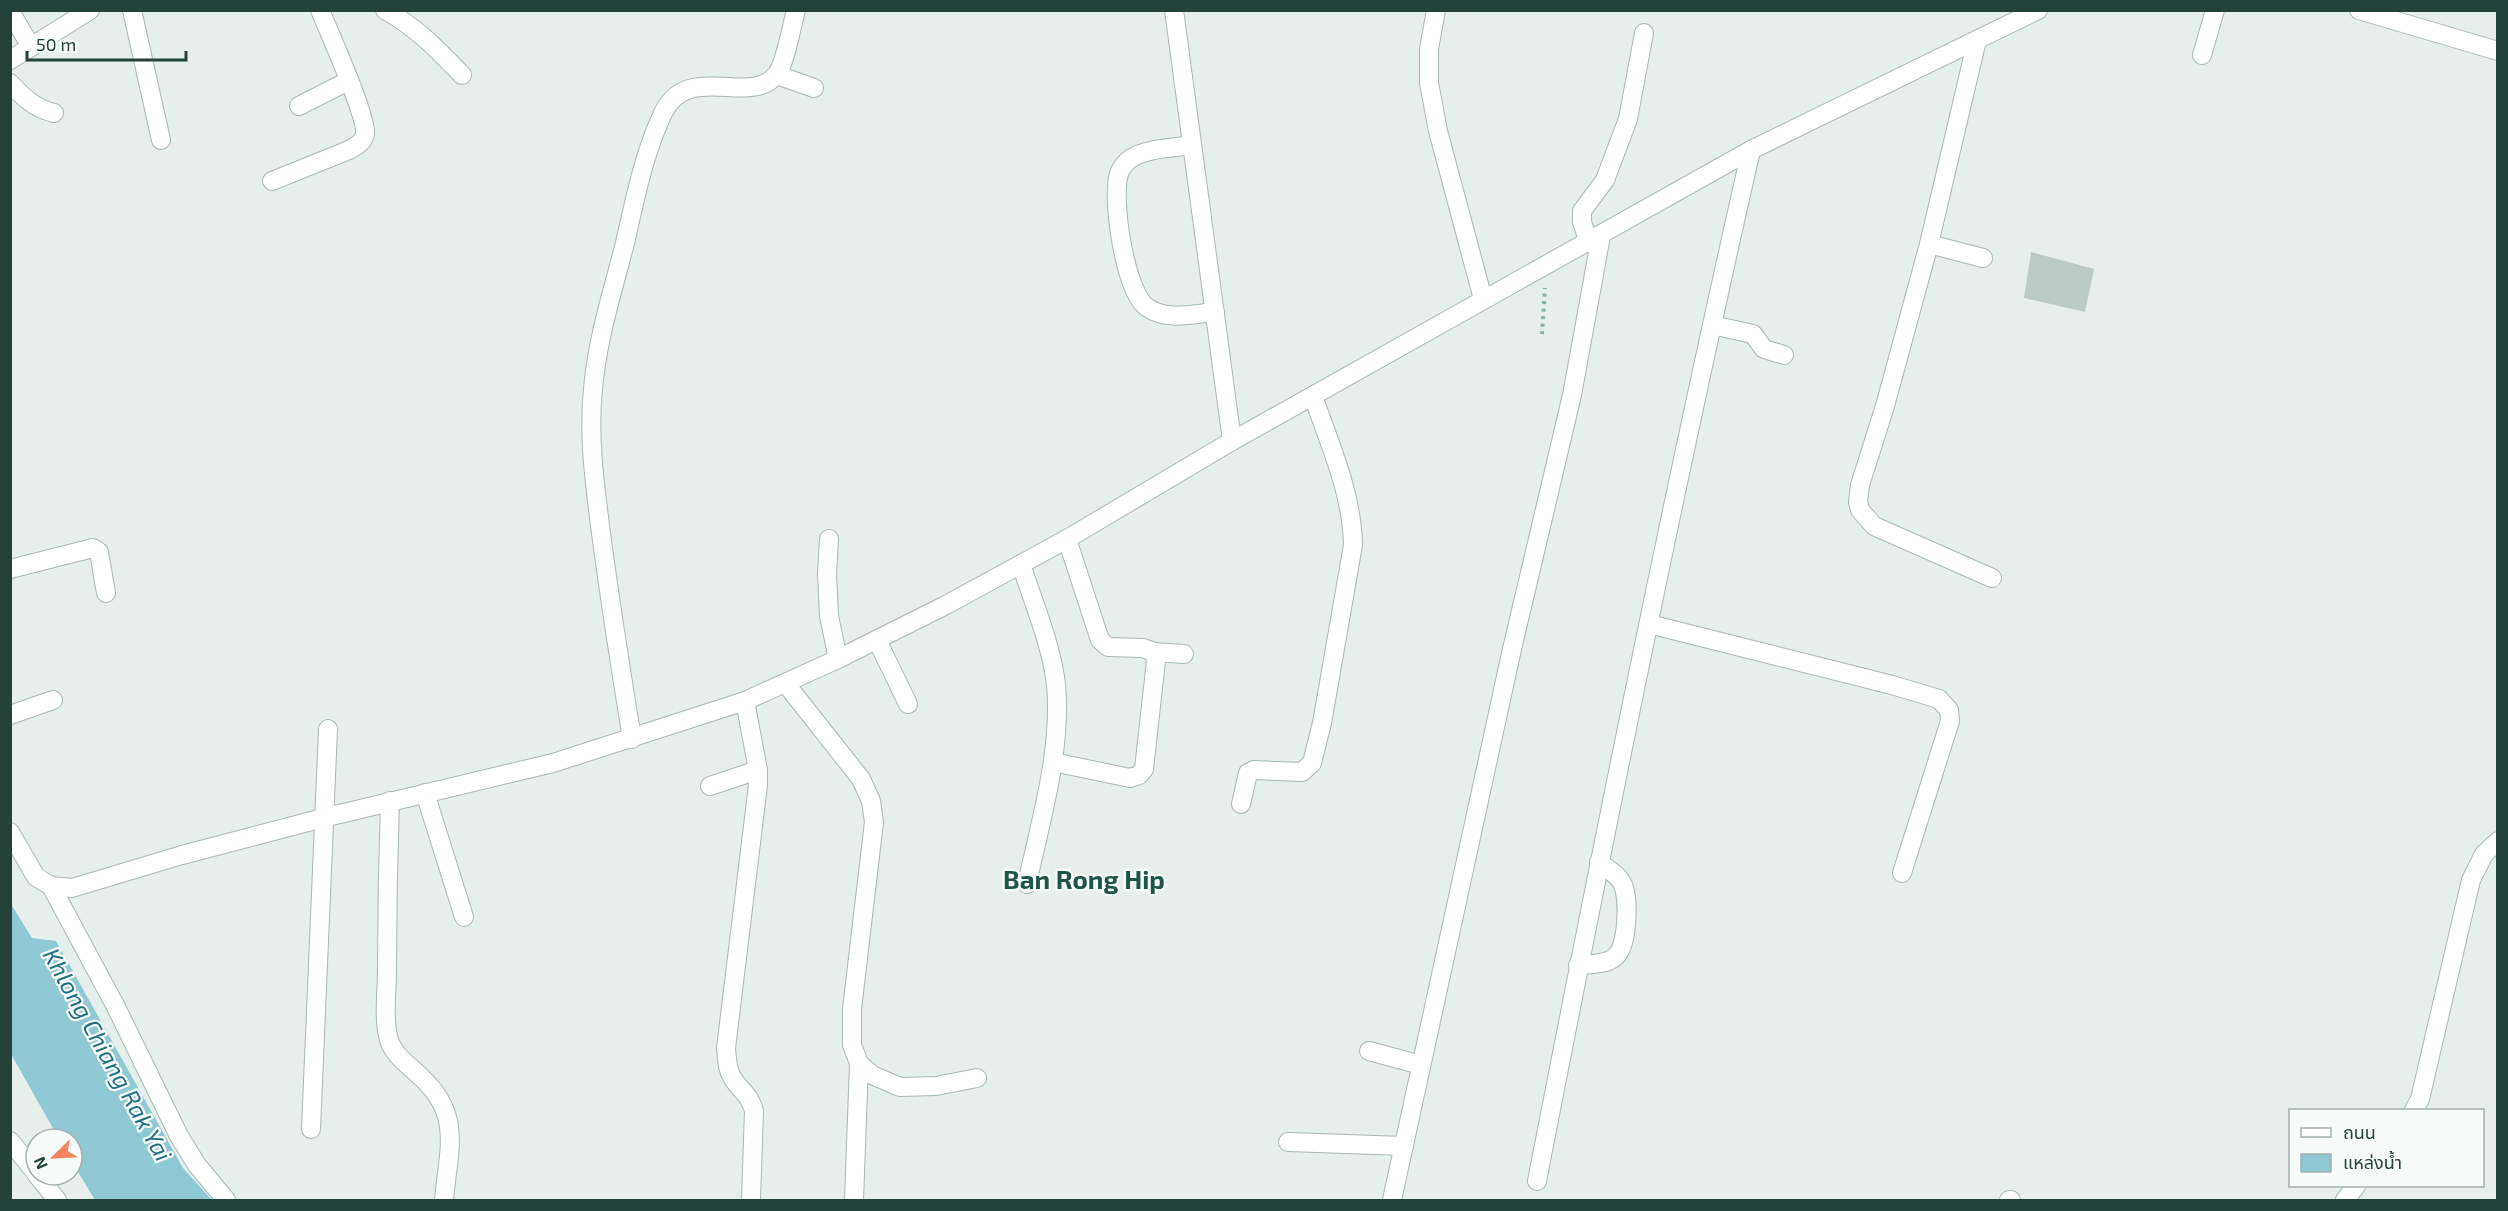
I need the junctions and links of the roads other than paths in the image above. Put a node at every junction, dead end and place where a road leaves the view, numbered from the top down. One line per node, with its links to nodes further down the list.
1 (90, 10): 15 (street)
2 (132, 10): 26 (street)
3 (320, 10): 21 (street)
4 (385, 10): 11 (street)
5 (796, 10): 20 (street)
6 (1174, 10): 27 (street)
7 (1436, 10): 33 (street)
8 (2038, 10): 14 (street)
9 (2216, 10): 17 (street)
10 (2359, 10): 16 (street)
11 (407, 16): 19 (street)
12 (15, 18): 15 (street)
13 (1644, 33): 30 (street)
14 (1977, 40): 28 (street); 31 (street)
15 (32, 46): 18 (street)
16 (2498, 51)
17 (2202, 55)
18 (10, 60)
19 (462, 75)
20 (777, 75): 23 (street); 56 (street)
21 (348, 81): 24 (street); 29 (street)
22 (10, 83): 25 (street)
23 (814, 88)
24 (299, 106)
25 (54, 113)
26 (161, 140)
27 (1192, 145): 34 (street); 34 (street)
28 (1751, 150): 30 (street); 35 (street)
29 (272, 181)
30 (1595, 239): 33 (street); 74 (street)
31 (1929, 244): 32 (street); 43 (street)
32 (1983, 258)
33 (1484, 300): 37 (street)
34 (1215, 312): 38 (street)
35 (1712, 325): 36 (street); 45 (street)
36 (1784, 355)
37 (1313, 396): 38 (street); 62 (street)
38 (1232, 441): 39 (street)
39 (1068, 539): 41 (street); 47 (street)
40 (829, 540): 49 (street)
41 (1021, 564): 46 (street); 57 (street)
42 (10, 569): 44 (street)
43 (1992, 578)
44 (106, 593)
45 (1649, 624): 66 (street); 67 (street)
46 (877, 640): 49 (street); 53 (street)
47 (1154, 652): 48 (street); 57 (street)
48 (1184, 654)
49 (838, 659): 50 (street)
50 (786, 684): 52 (street); 73 (street)
51 (53, 700): 54 (street)
52 (745, 701): 56 (street); 58 (street)
53 (908, 704)
54 (10, 715)
55 (328, 729): 63 (street)
56 (632, 739): 60 (street)
57 (1053, 762): 68 (street)
58 (758, 770): 59 (street); 88 (street)
59 (710, 786)
60 (425, 793): 61 (street); 70 (street)
61 (390, 801): 63 (street); 87 (street)
62 (1241, 804)
63 (323, 818): 69 (street); 77 (street)
64 (10, 832): 69 (street)
65 (2498, 841): 76 (street)
66 (1599, 862): 71 (street); 71 (street)
67 (1902, 873)
68 (1027, 884)
69 (51, 886): 86 (street)
70 (464, 917)
71 (1578, 965): 82 (street)
72 (1369, 1051): 74 (street)
73 (859, 1063): 75 (street); 89 (street)
74 (1421, 1065): 80 (street)
75 (977, 1078)
76 (2415, 1109)
77 (311, 1129)
78 (10, 1141): 81 (street)
79 (1288, 1142): 80 (street)
80 (1404, 1146): 90 (street)
81 (24, 1158)
82 (1537, 1181)
83 (47, 1187): 85 (street)
84 (2355, 1187): 91 (street)
85 (57, 1200)
86 (226, 1200)
87 (444, 1200)
88 (751, 1200)
89 (854, 1200)
90 (1392, 1200)
91 (2345, 1200)

